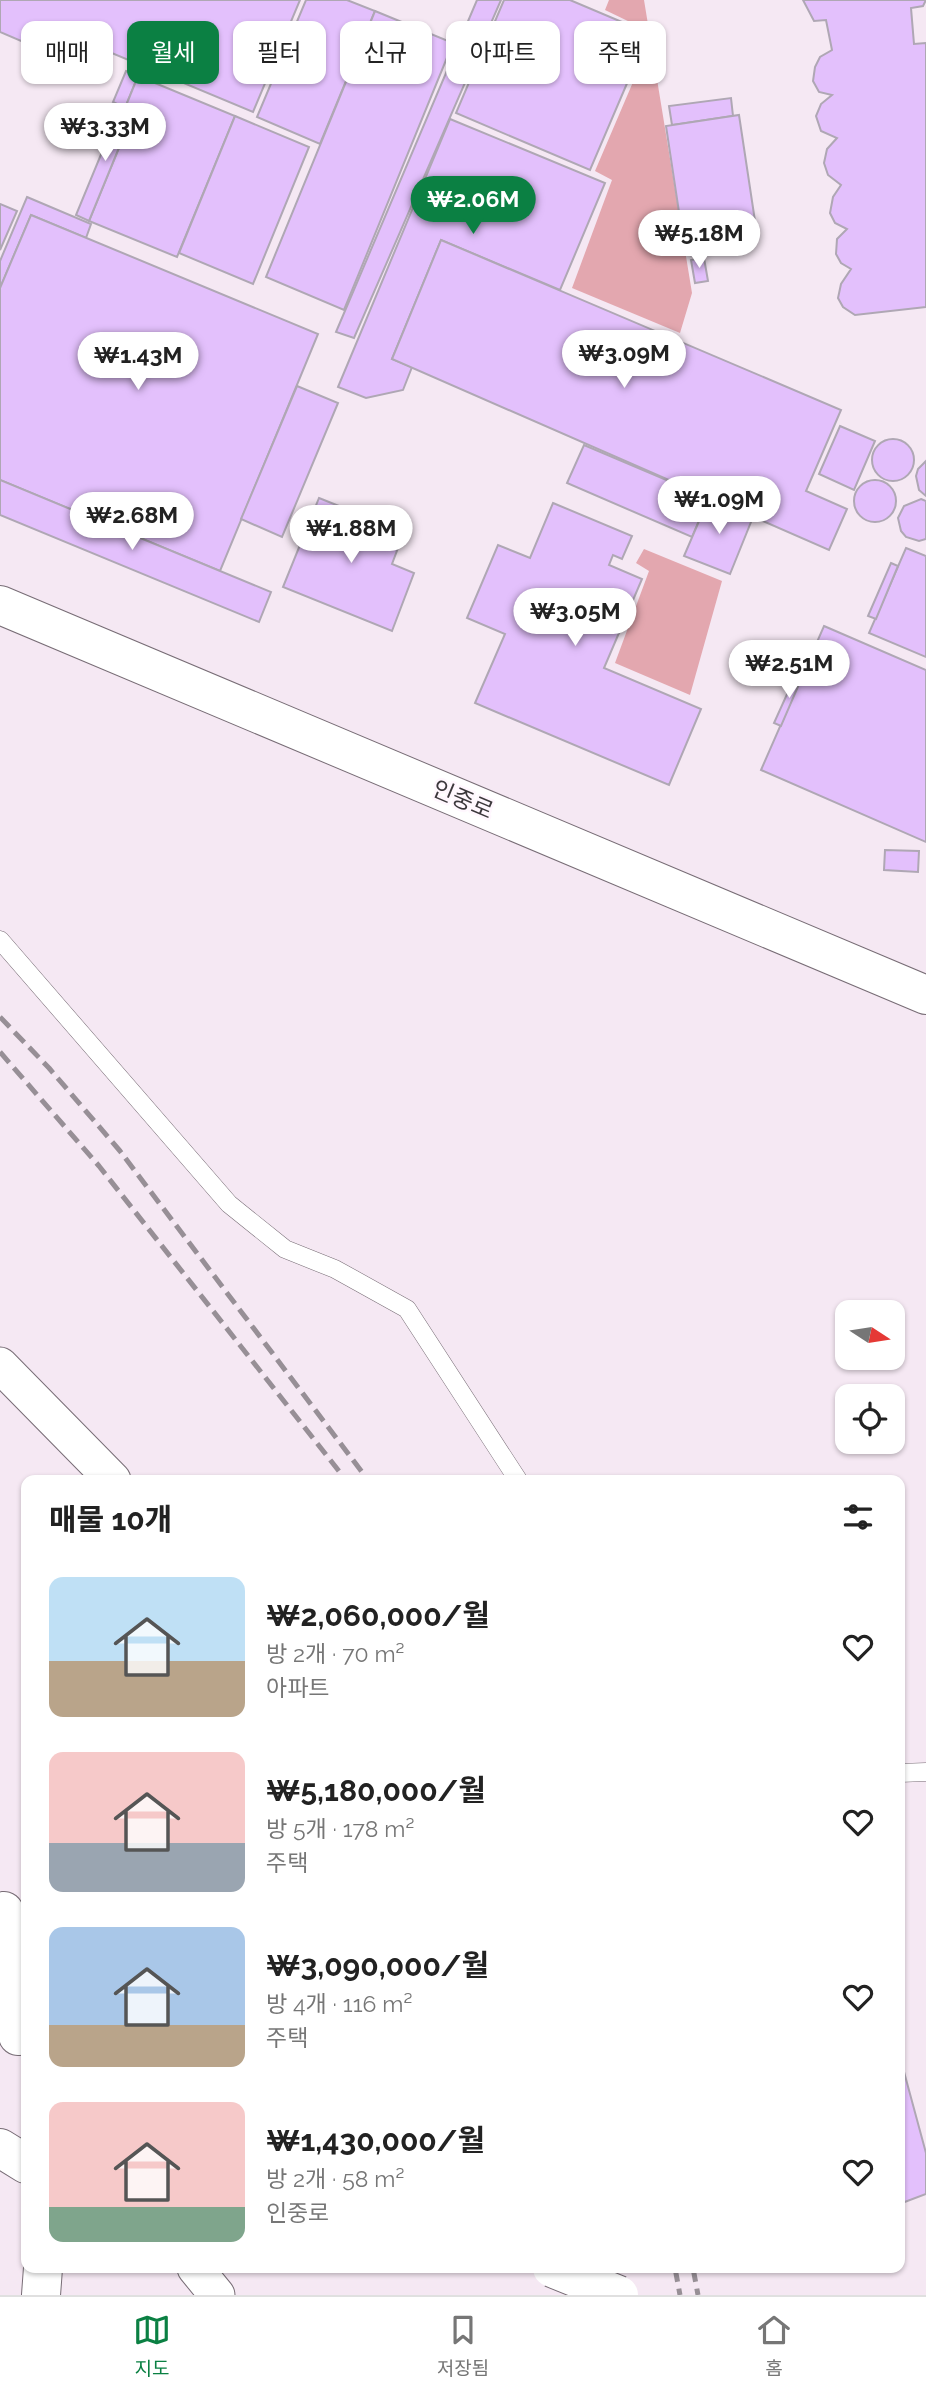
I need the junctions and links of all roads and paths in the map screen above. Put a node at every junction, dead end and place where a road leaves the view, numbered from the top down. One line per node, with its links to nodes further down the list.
1 (0, 605): 3 (main road, 인중로)
2 (0, 940): 6 (lane)
3 (926, 995)
4 (0, 1365): 5 (street)
5 (108, 1475)
6 (515, 1475)
7 (926, 1772): 8 (lane)
8 (905, 1773)
9 (2, 1906): 10 (main road); 11 (main road)
10 (21, 1944)
11 (15, 2039)
12 (0, 2148): 13 (main road)
13 (21, 2161)
14 (43, 2273): 18 (main road)
15 (199, 2273): 19 (street)
16 (556, 2273): 20 (street)
17 (566, 2273): 21 (main road, bridge)
18 (41, 2295)
19 (216, 2295)
20 (564, 2295)
21 (619, 2295)

